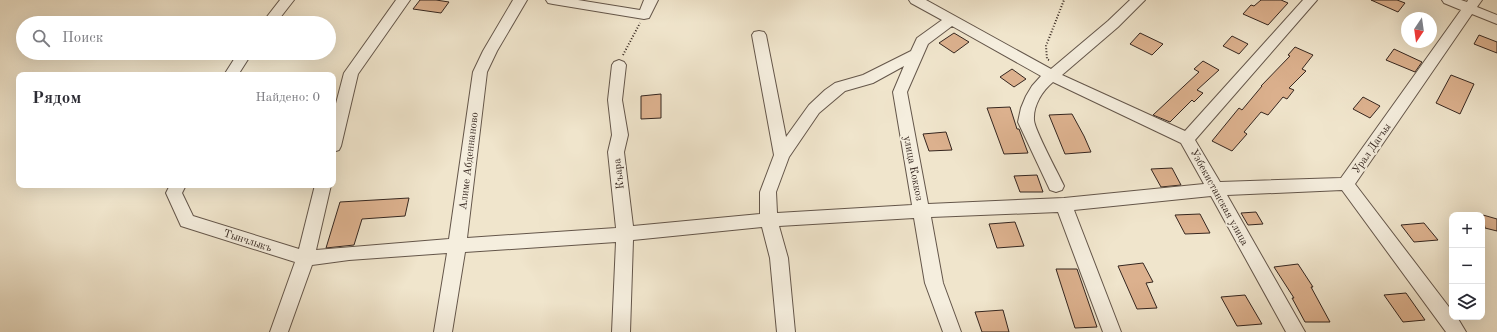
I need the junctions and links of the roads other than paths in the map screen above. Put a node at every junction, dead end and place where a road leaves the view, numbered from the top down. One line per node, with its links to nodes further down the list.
1 (287, 0): 11 (street)
2 (403, 0): 20 (street)
3 (520, 0): 32 (street, Алиме Абденнаново)
4 (553, 0): 5 (street)
5 (651, 0)
6 (916, 0): 12 (street)
7 (1138, 0): 19 (street)
8 (1310, 0): 21 (street, Узбекистанская улица)
9 (1449, 0): 10 (street)
10 (1472, 4): 13 (street); 23 (street, Урал Дагъы)
11 (274, 16)
12 (952, 20): 15 (street, улица Коккоз); 19 (street)
13 (1497, 20)
14 (759, 35): 22 (street)
15 (916, 54): 22 (street); 29 (street, улица Коккоз)
16 (240, 60): 18 (street)
17 (619, 65): 31 (street, Къара)
18 (232, 72)
19 (1057, 72): 21 (street); 24 (street)
20 (336, 134)
21 (1188, 138): 27 (street, Узбекистанская улица)
22 (782, 155): 30 (street)
23 (1346, 184): 27 (street, Тынчлыкъ); 41 (street, Урал Дагъы)
24 (1056, 186)
25 (176, 188): 33 (street, Тынчлыкъ)
26 (322, 188): 33 (street)
27 (1215, 189): 28 (street, Тынчлыкъ); 40 (street, Узбекистанская улица)
28 (1064, 205): 29 (street, Тынчлыкъ); 39 (street)
29 (922, 211): 30 (street, Тынчлыкъ); 38 (street, улица Коккоз)
30 (769, 220): 31 (street, Тынчлыкъ); 37 (street)
31 (625, 234): 32 (street, Тынчлыкъ); 36 (street, Къара)
32 (457, 246): 33 (street, Тынчлыкъ); 35 (street, Алиме Абденнаново)
33 (305, 258): 34 (street)
34 (279, 332)
35 (443, 332)
36 (621, 332)
37 (786, 332)
38 (952, 332)
39 (1112, 332)
40 (1296, 332)
41 (1457, 332)

